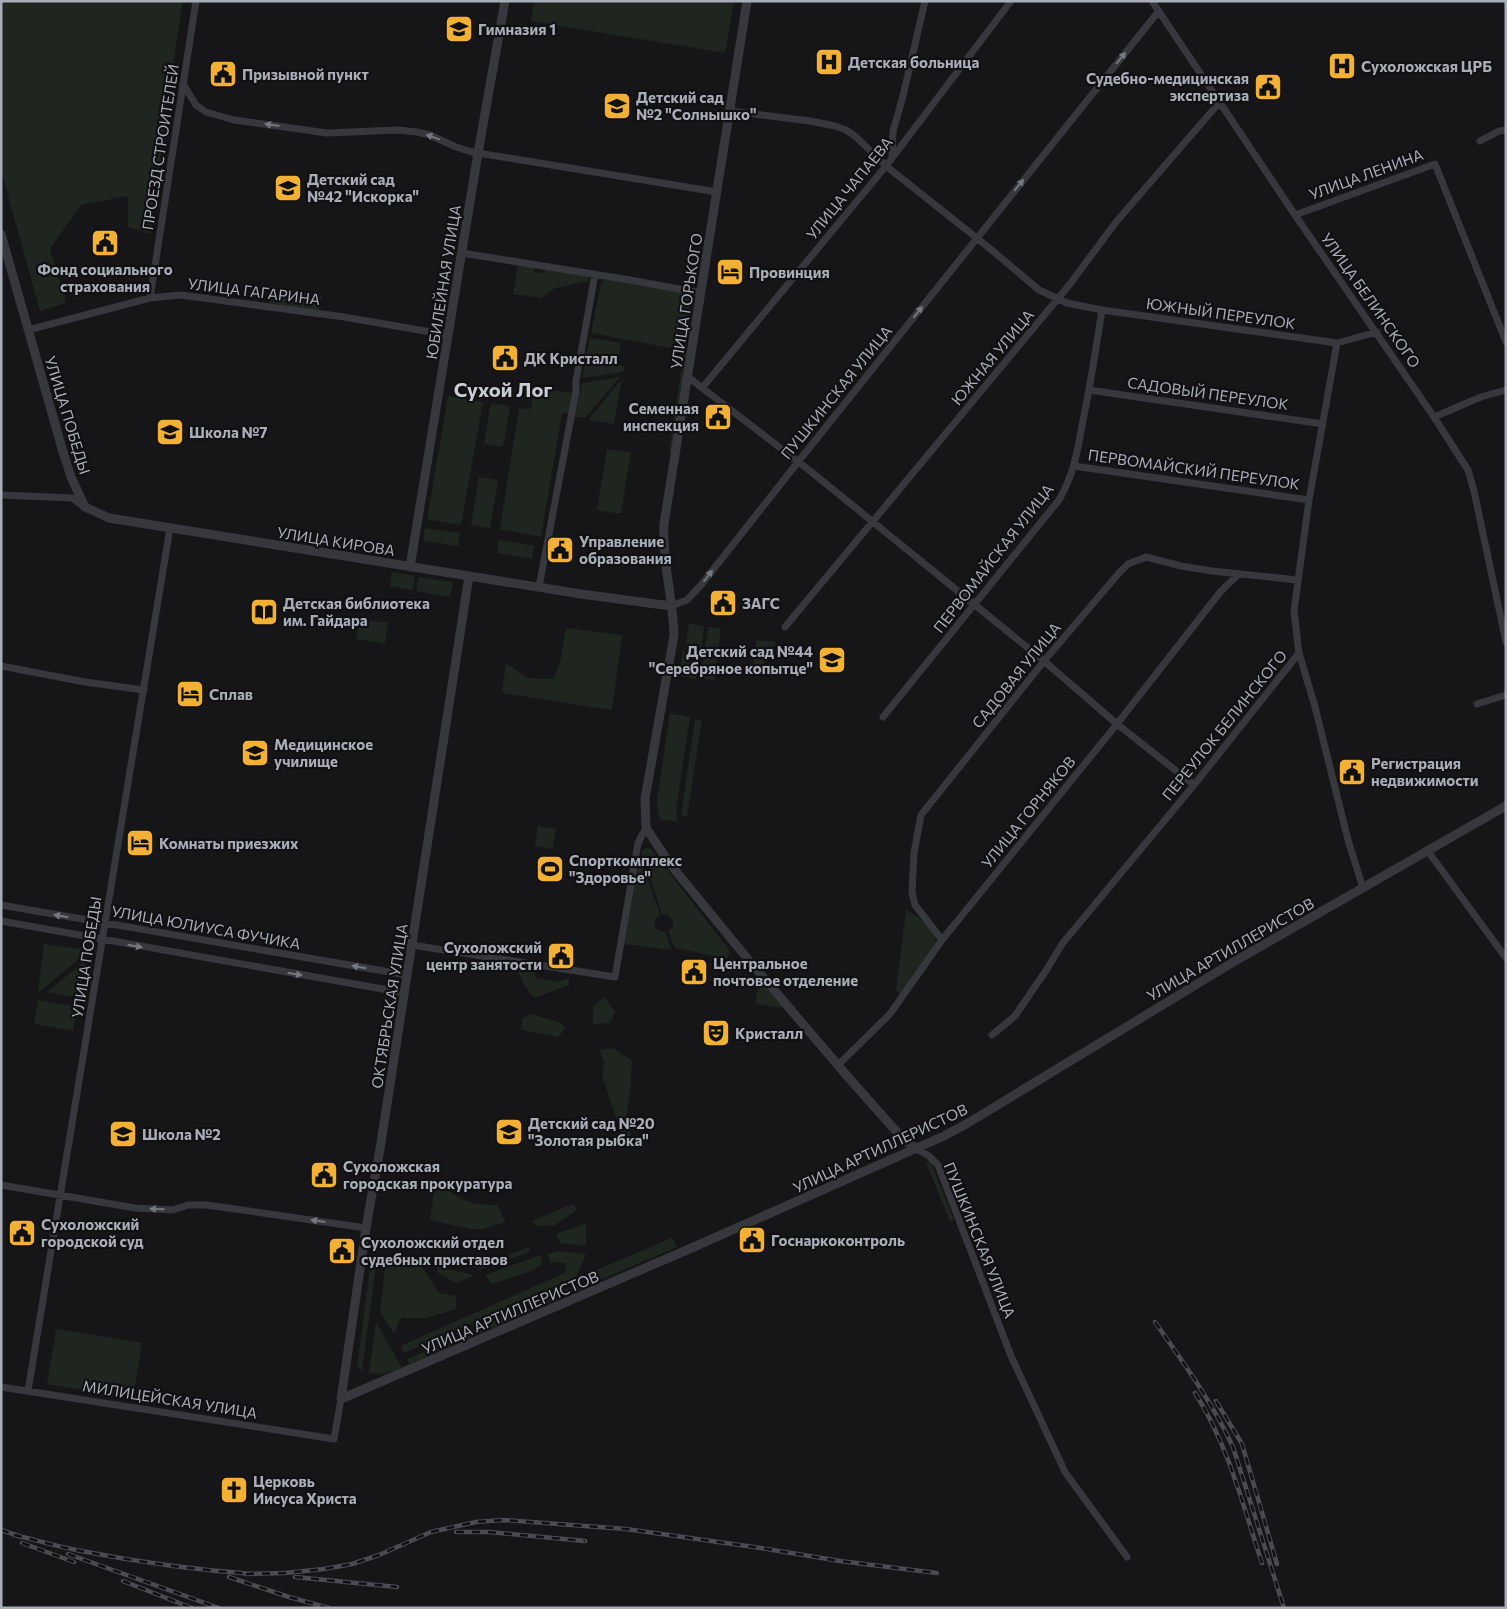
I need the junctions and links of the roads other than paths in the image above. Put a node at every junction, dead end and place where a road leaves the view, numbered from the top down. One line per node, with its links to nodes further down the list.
1 (196, 1): 8 (street, ПРОЕЗД СТРОИТЕЛЕЙ)
2 (505, 1): 13 (street, ЮБИЛЕЙНАЯ УЛИЦА)
3 (747, 1): 10 (street, УЛИЦА ГОРЬКОГО)
4 (925, 1): 14 (street)
5 (1011, 1): 14 (street, УЛИЦА ЧАПАЕВА)
6 (1152, 1): 7 (street, УЛИЦА БЕЛИНСКОГО)
7 (1158, 12): 9 (street, УЛИЦА БЕЛИНСКОГО); 19 (street, ПУШКИНСКАЯ УЛИЦА, one-way to 7)
8 (183, 84): 13 (street, one-way to 8); 23 (street, ПРОЕЗД СТРОИТЕЛЕЙ)
9 (1219, 103): 17 (street, УЛИЦА БЕЛИНСКОГО); 24 (street, ЮЖНАЯ УЛИЦА)
10 (730, 112): 15 (street, ЮЖНЫЙ ПЕРЕУЛОК); 16 (street, УЛИЦА ГОРЬКОГО)
11 (1506, 130): 12 (street)
12 (1480, 141)
13 (478, 153): 16 (street); 20 (street, ЮБИЛЕЙНАЯ УЛИЦА)
14 (892, 157): 15 (street, УЛИЦА ЧАПАЕВА)
15 (886, 166): 19 (street, ЮЖНЫЙ ПЕРЕУЛОК); 32 (street, УЛИЦА ЧАПАЕВА)
16 (717, 192): 22 (street, УЛИЦА ГОРЬКОГО)
17 (1295, 215): 27 (street, УЛИЦА БЕЛИНСКОГО); 29 (street, УЛИЦА ЛЕНИНА)
18 (1, 234): 26 (street, УЛИЦА ПОБЕДЫ)
19 (977, 238): 24 (street, ЮЖНЫЙ ПЕРЕУЛОК); 37 (street, ПУШКИНСКАЯ УЛИЦА, one-way to 19)
20 (462, 253): 21 (street); 28 (street, ЮБИЛЕЙНАЯ УЛИЦА)
21 (595, 274): 22 (street); 48 (street)
22 (701, 293): 31 (street, УЛИЦА ГОРЬКОГО)
23 (150, 298): 26 (street, УЛИЦА ГАГАРИНА); 28 (street, УЛИЦА ГАГАРИНА)
24 (1057, 300): 25 (street, ЮЖНЫЙ ПЕРЕУЛОК); 42 (street, ЮЖНАЯ УЛИЦА)
25 (1102, 310): 30 (street, ЮЖНЫЙ ПЕРЕУЛОК); 33 (street, ПЕРВОМАЙСКАЯ УЛИЦА)
26 (28, 330): 41 (street, УЛИЦА ПОБЕДЫ)
27 (1377, 332): 30 (street); 35 (street, УЛИЦА БЕЛИНСКОГО)
28 (448, 335): 44 (street, ЮБИЛЕЙНАЯ УЛИЦА)
29 (1506, 342)
30 (1337, 343): 36 (street, ПЕРЕУЛОК БЕЛИНСКОГО)
31 (688, 377): 32 (street); 50 (street, УЛИЦА ГОРЬКОГО)
32 (702, 388): 37 (street)
33 (1089, 390): 36 (street, САДОВЫЙ ПЕРЕУЛОК); 38 (street, ПЕРВОМАЙСКАЯ УЛИЦА)
34 (1506, 390): 35 (street)
35 (1434, 417): 52 (street, УЛИЦА БЕЛИНСКОГО)
36 (1322, 424): 40 (street, ПЕРЕУЛОК БЕЛИНСКОГО)
37 (798, 462): 42 (street); 50 (street, ПУШКИНСКАЯ УЛИЦА, one-way to 37)
38 (1074, 466): 40 (street, ПЕРВОМАЙСКИЙ ПЕРЕУЛОК); 49 (street, ПЕРВОМАЙСКАЯ УЛИЦА)
39 (1, 495): 41 (street, УЛИЦА КИРОВА)
40 (1309, 500): 47 (street, ПЕРЕУЛОК БЕЛИНСКОГО)
41 (85, 507): 43 (street, УЛИЦА КИРОВА)
42 (872, 523): 49 (street); 51 (street, ЮЖНАЯ УЛИЦА)
43 (170, 528): 44 (street, УЛИЦА КИРОВА); 56 (street, УЛИЦА ПОБЕДЫ)
44 (410, 567): 46 (street, УЛИЦА КИРОВА)
45 (1239, 574): 47 (street); 54 (street, САДОВАЯ УЛИЦА); 60 (street, УЛИЦА ГОРНЯКОВ)
46 (469, 576): 48 (street, УЛИЦА КИРОВА); 71 (street, ОКТЯБРЬСКАЯ УЛИЦА)
47 (1298, 580): 53 (street, ПЕРЕУЛОК БЕЛИНСКОГО)
48 (539, 587): 50 (street, УЛИЦА КИРОВА)
49 (974, 604): 54 (street); 59 (street, ПЕРВОМАЙСКАЯ УЛИЦА)
50 (671, 606): 63 (street)
51 (785, 627)
52 (1506, 642)
53 (1299, 653): 61 (street, ПЕРЕУЛОК БЕЛИНСКОГО); 65 (street)
54 (1044, 661): 60 (street); 70 (street, САДОВАЯ УЛИЦА)
55 (1, 666): 56 (street)
56 (144, 690): 68 (street, УЛИЦА ПОБЕДЫ)
57 (1506, 695): 58 (street)
58 (1476, 704)
59 (884, 717)
60 (1117, 724): 61 (street); 70 (street, УЛИЦА ГОРНЯКОВ)
61 (1194, 785): 75 (street, ПЕРЕУЛОК БЕЛИНСКОГО)
62 (1506, 806): 64 (street, УЛИЦА АРТИЛЛЕРИСТОВ)
63 (646, 828): 71 (street); 76 (street, ПУШКИНСКАЯ УЛИЦА)
64 (1427, 850): 65 (street, УЛИЦА АРТИЛЛЕРИСТОВ); 72 (street)
65 (1363, 888): 77 (street, УЛИЦА АРТИЛЛЕРИСТОВ)
66 (1, 905): 68 (street, УЛИЦА ЮЛИУСА ФУЧИКА, one-way to 66)
67 (1, 921): 69 (street, УЛИЦА ЮЛИУСА ФУЧИКА)
68 (105, 924): 69 (street, УЛИЦА ПОБЕДЫ); 73 (street, УЛИЦА ЮЛИУСА ФУЧИКА, one-way to 68)
69 (103, 940): 74 (street, УЛИЦА ЮЛИУСА ФУЧИКА, one-way to 74); 79 (street, УЛИЦА ПОБЕДЫ)
70 (942, 940): 76 (street, УЛИЦА ГОРНЯКОВ)
71 (412, 945): 73 (street, ОКТЯБРЬСКАЯ УЛИЦА)
72 (1506, 958)
73 (407, 975): 74 (street, ОКТЯБРЬСКАЯ УЛИЦА)
74 (405, 993): 80 (street, ОКТЯБРЬСКАЯ УЛИЦА)
75 (992, 1035)
76 (838, 1065): 77 (street, ПУШКИНСКАЯ УЛИЦА)
77 (917, 1149): 83 (street, УЛИЦА АРТИЛЛЕРИСТОВ); 85 (street, ПУШКИНСКАЯ УЛИЦА)
78 (1, 1185): 79 (street)
79 (61, 1195): 80 (street, one-way to 79); 82 (street, УЛИЦА ПОБЕДЫ)
80 (366, 1228): 83 (street, ОКТЯБРЬСКАЯ УЛИЦА)
81 (1, 1387): 82 (street, МИЛИЦЕЙСКАЯ УЛИЦА)
82 (28, 1391): 84 (street, МИЛИЦЕЙСКАЯ УЛИЦА)
83 (341, 1399): 84 (street, ОКТЯБРЬСКАЯ УЛИЦА)
84 (334, 1439)
85 (1127, 1556)

